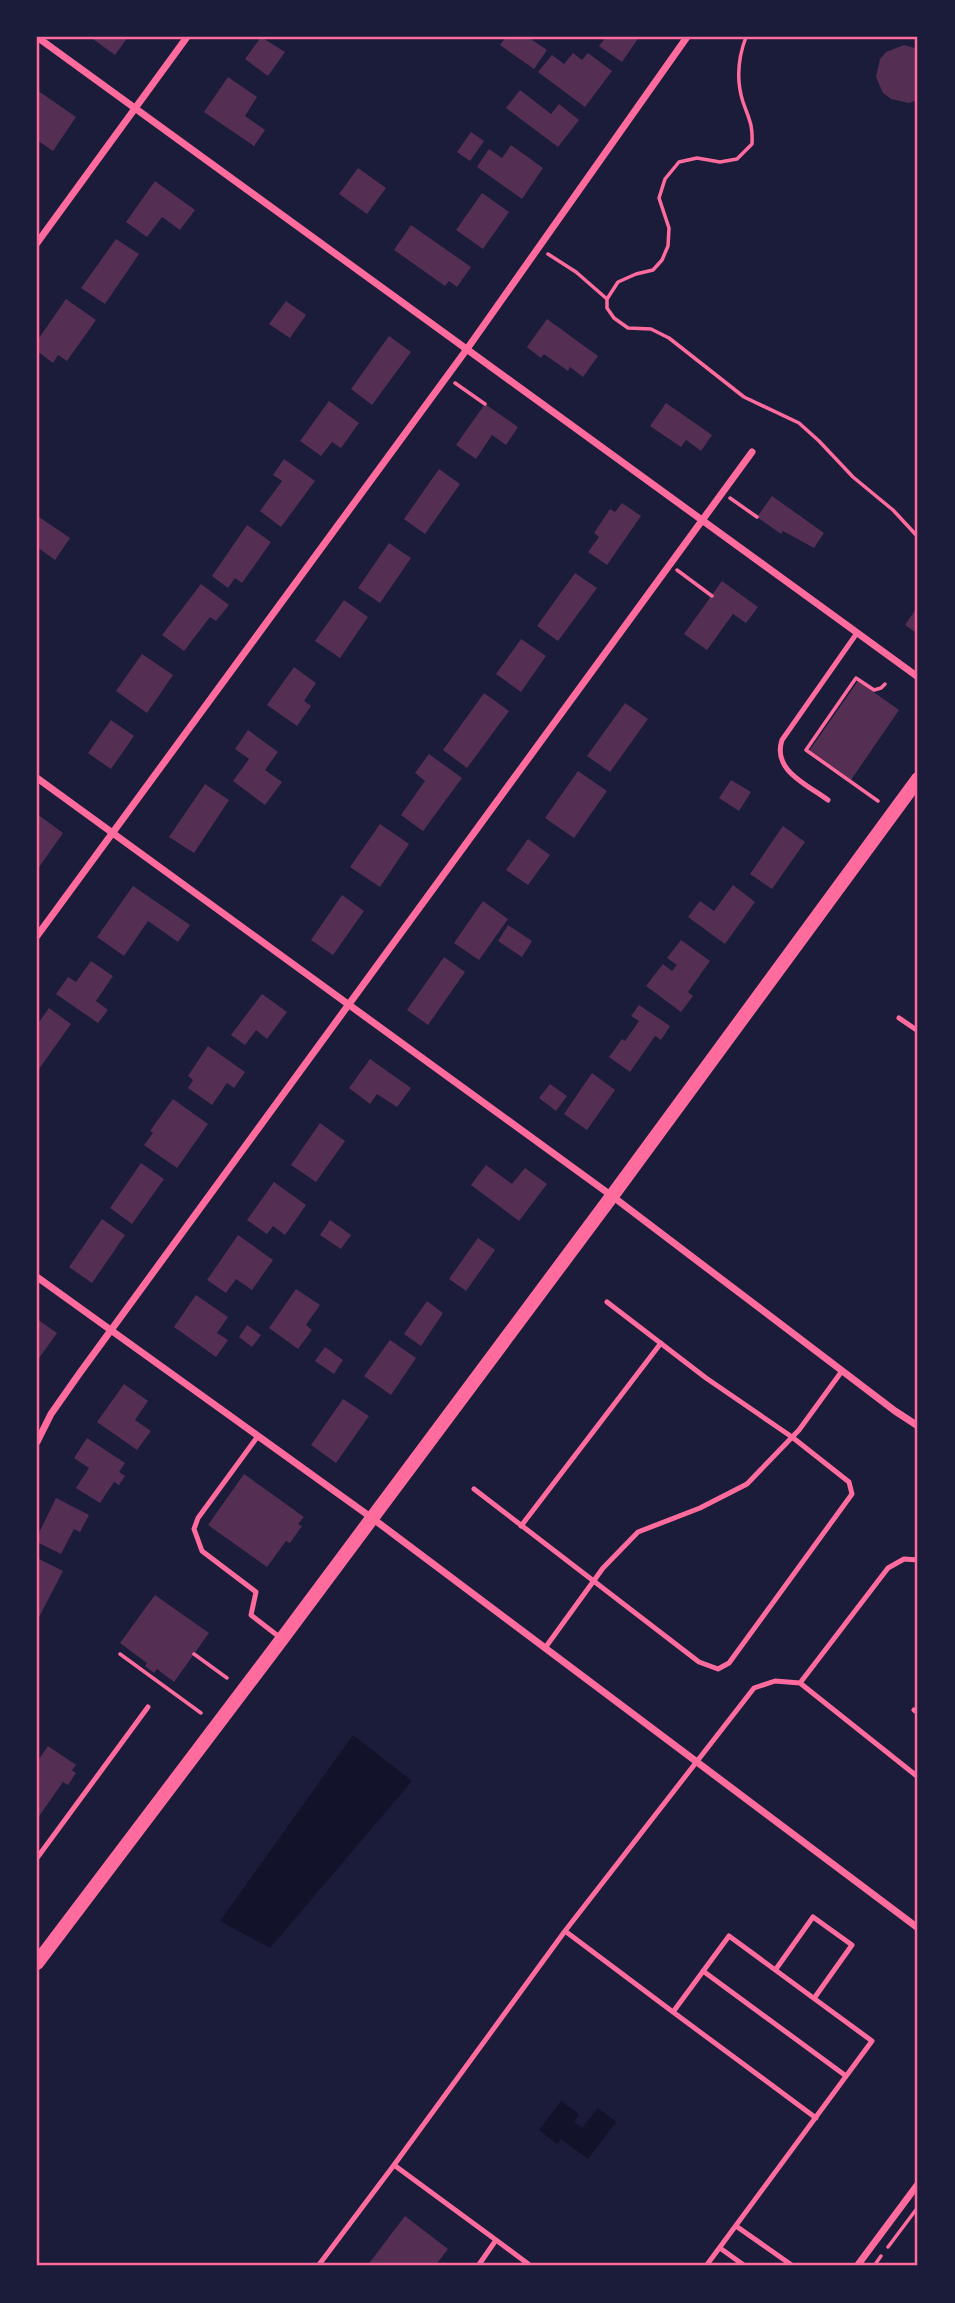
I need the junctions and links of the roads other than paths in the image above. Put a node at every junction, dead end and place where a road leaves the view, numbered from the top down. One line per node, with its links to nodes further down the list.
1 (37, 37): 4 (street)
2 (187, 37): 4 (street)
3 (687, 37): 6 (street)
4 (134, 109): 5 (street); 6 (street)
5 (37, 243)
6 (467, 349): 8 (street); 14 (street)
7 (752, 452): 8 (street)
8 (702, 521): 9 (street); 16 (street)
9 (857, 633): 10 (street); 13 (lane)
10 (918, 677)
11 (37, 778): 14 (street)
12 (918, 779): 19 (main road)
13 (828, 800)
14 (113, 833): 15 (street); 16 (street)
15 (37, 936)
16 (349, 1004): 19 (street); 22 (street)
17 (899, 1018): 18 (lane)
18 (918, 1031)
19 (612, 1196): 24 (street); 30 (main road)
20 (37, 1277): 22 (street)
21 (607, 1302): 23 (lane)
22 (111, 1330): 26 (street); 28 (street)
23 (661, 1343): 27 (lane); 31 (lane)
24 (842, 1371): 25 (street); 27 (lane)
25 (918, 1426)
26 (258, 1436): 30 (street); 34 (lane)
27 (792, 1437): 33 (lane); 33 (lane)
28 (37, 1442)
29 (474, 1489): 31 (lane)
30 (372, 1518): 34 (main road); 35 (street)
31 (522, 1526): 33 (lane)
32 (918, 1560): 36 (lane)
33 (593, 1582): 35 (lane)
34 (282, 1639): 43 (main road)
35 (545, 1648): 38 (street)
36 (800, 1683): 38 (lane); 39 (lane)
37 (148, 1707): 40 (lane)
38 (697, 1763): 41 (street); 42 (lane)
39 (918, 1777)
40 (37, 1858)
41 (918, 1928)
42 (565, 1931): 47 (lane); 50 (lane)
43 (37, 1963)
44 (776, 1969): 45 (lane); 46 (lane); 46 (lane)
45 (703, 1971): 47 (lane); 48 (lane)
46 (815, 1997): 48 (lane)
47 (673, 2012): 49 (lane)
48 (846, 2076): 49 (lane)
49 (816, 2118): 52 (lane)
50 (394, 2165): 53 (lane); 55 (lane)
51 (918, 2184): 61 (street)
52 (736, 2226): 54 (lane); 60 (lane)
53 (496, 2240): 56 (lane); 57 (lane)
54 (720, 2248): 58 (lane); 59 (lane)
55 (318, 2266)
56 (478, 2266)
57 (531, 2266)
58 (706, 2266)
59 (745, 2266)
60 (793, 2266)
61 (857, 2266)

